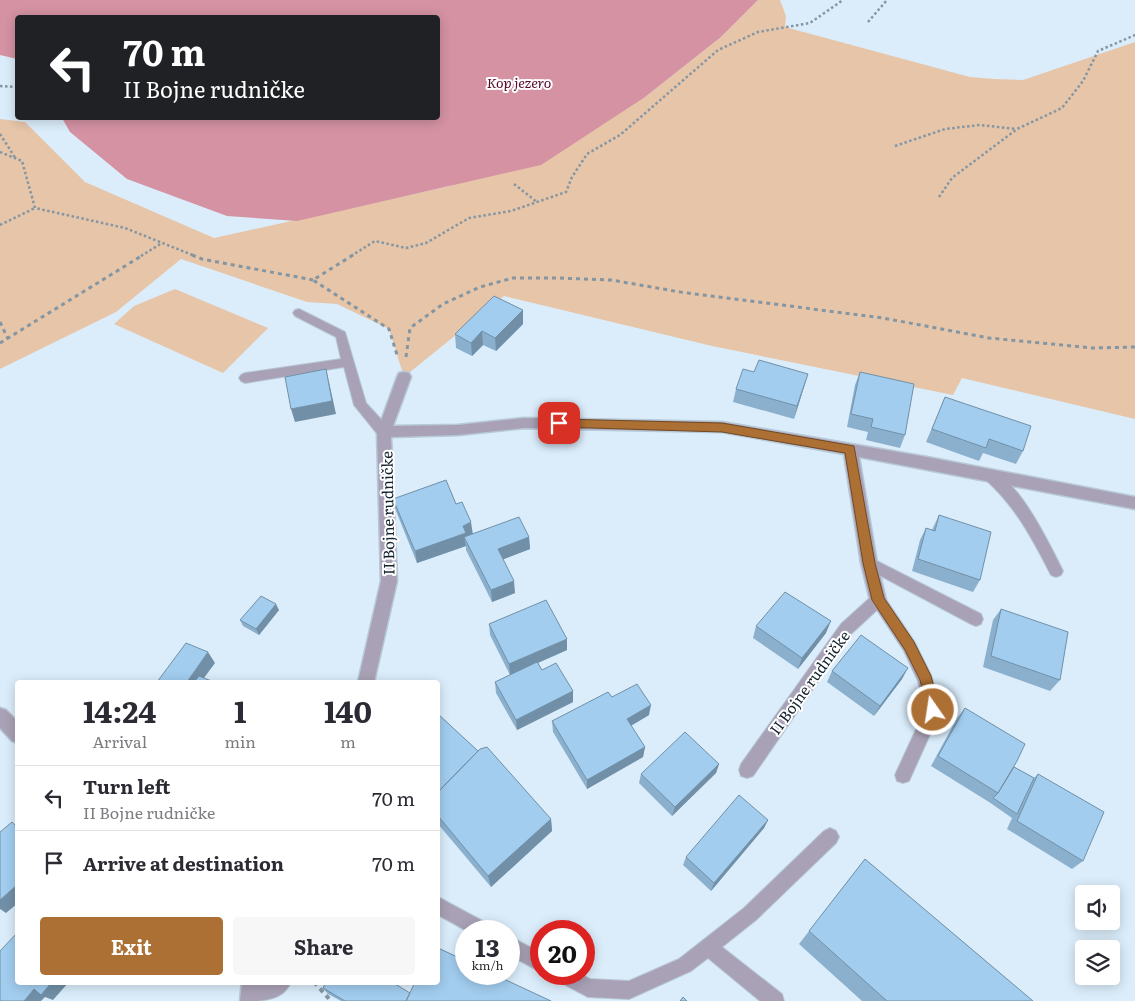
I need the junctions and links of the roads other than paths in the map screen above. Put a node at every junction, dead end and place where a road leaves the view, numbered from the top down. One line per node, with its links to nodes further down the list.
1 (299, 313): 2 (lane)
2 (348, 362): 4 (lane); 5 (lane)
3 (404, 377): 5 (street, II Bojne rudničke)
4 (245, 378)
5 (384, 432): 6 (street, II Bojne rudničke); 13 (street, II Bojne rudničke)
6 (850, 450): 7 (street, II Bojne rudničke); 9 (street)
7 (991, 476): 8 (street, II Bojne rudničke); 10 (lane)
8 (1135, 503)
9 (869, 563): 11 (street); 12 (lane)
10 (1056, 571)
11 (878, 600): 16 (lane, II Bojne rudničke); 17 (lane)
12 (976, 619)
13 (366, 680)
14 (0, 716): 15 (street)
15 (15, 732)
16 (747, 770)
17 (903, 775)
18 (830, 837): 21 (lane)
19 (440, 907): 20 (lane)
20 (464, 920)
21 (708, 946): 24 (lane); 27 (lane)
22 (252, 985): 25 (street)
23 (278, 985): 26 (lane)
24 (582, 985)
25 (250, 1001)
26 (254, 1001)
27 (775, 1001)

